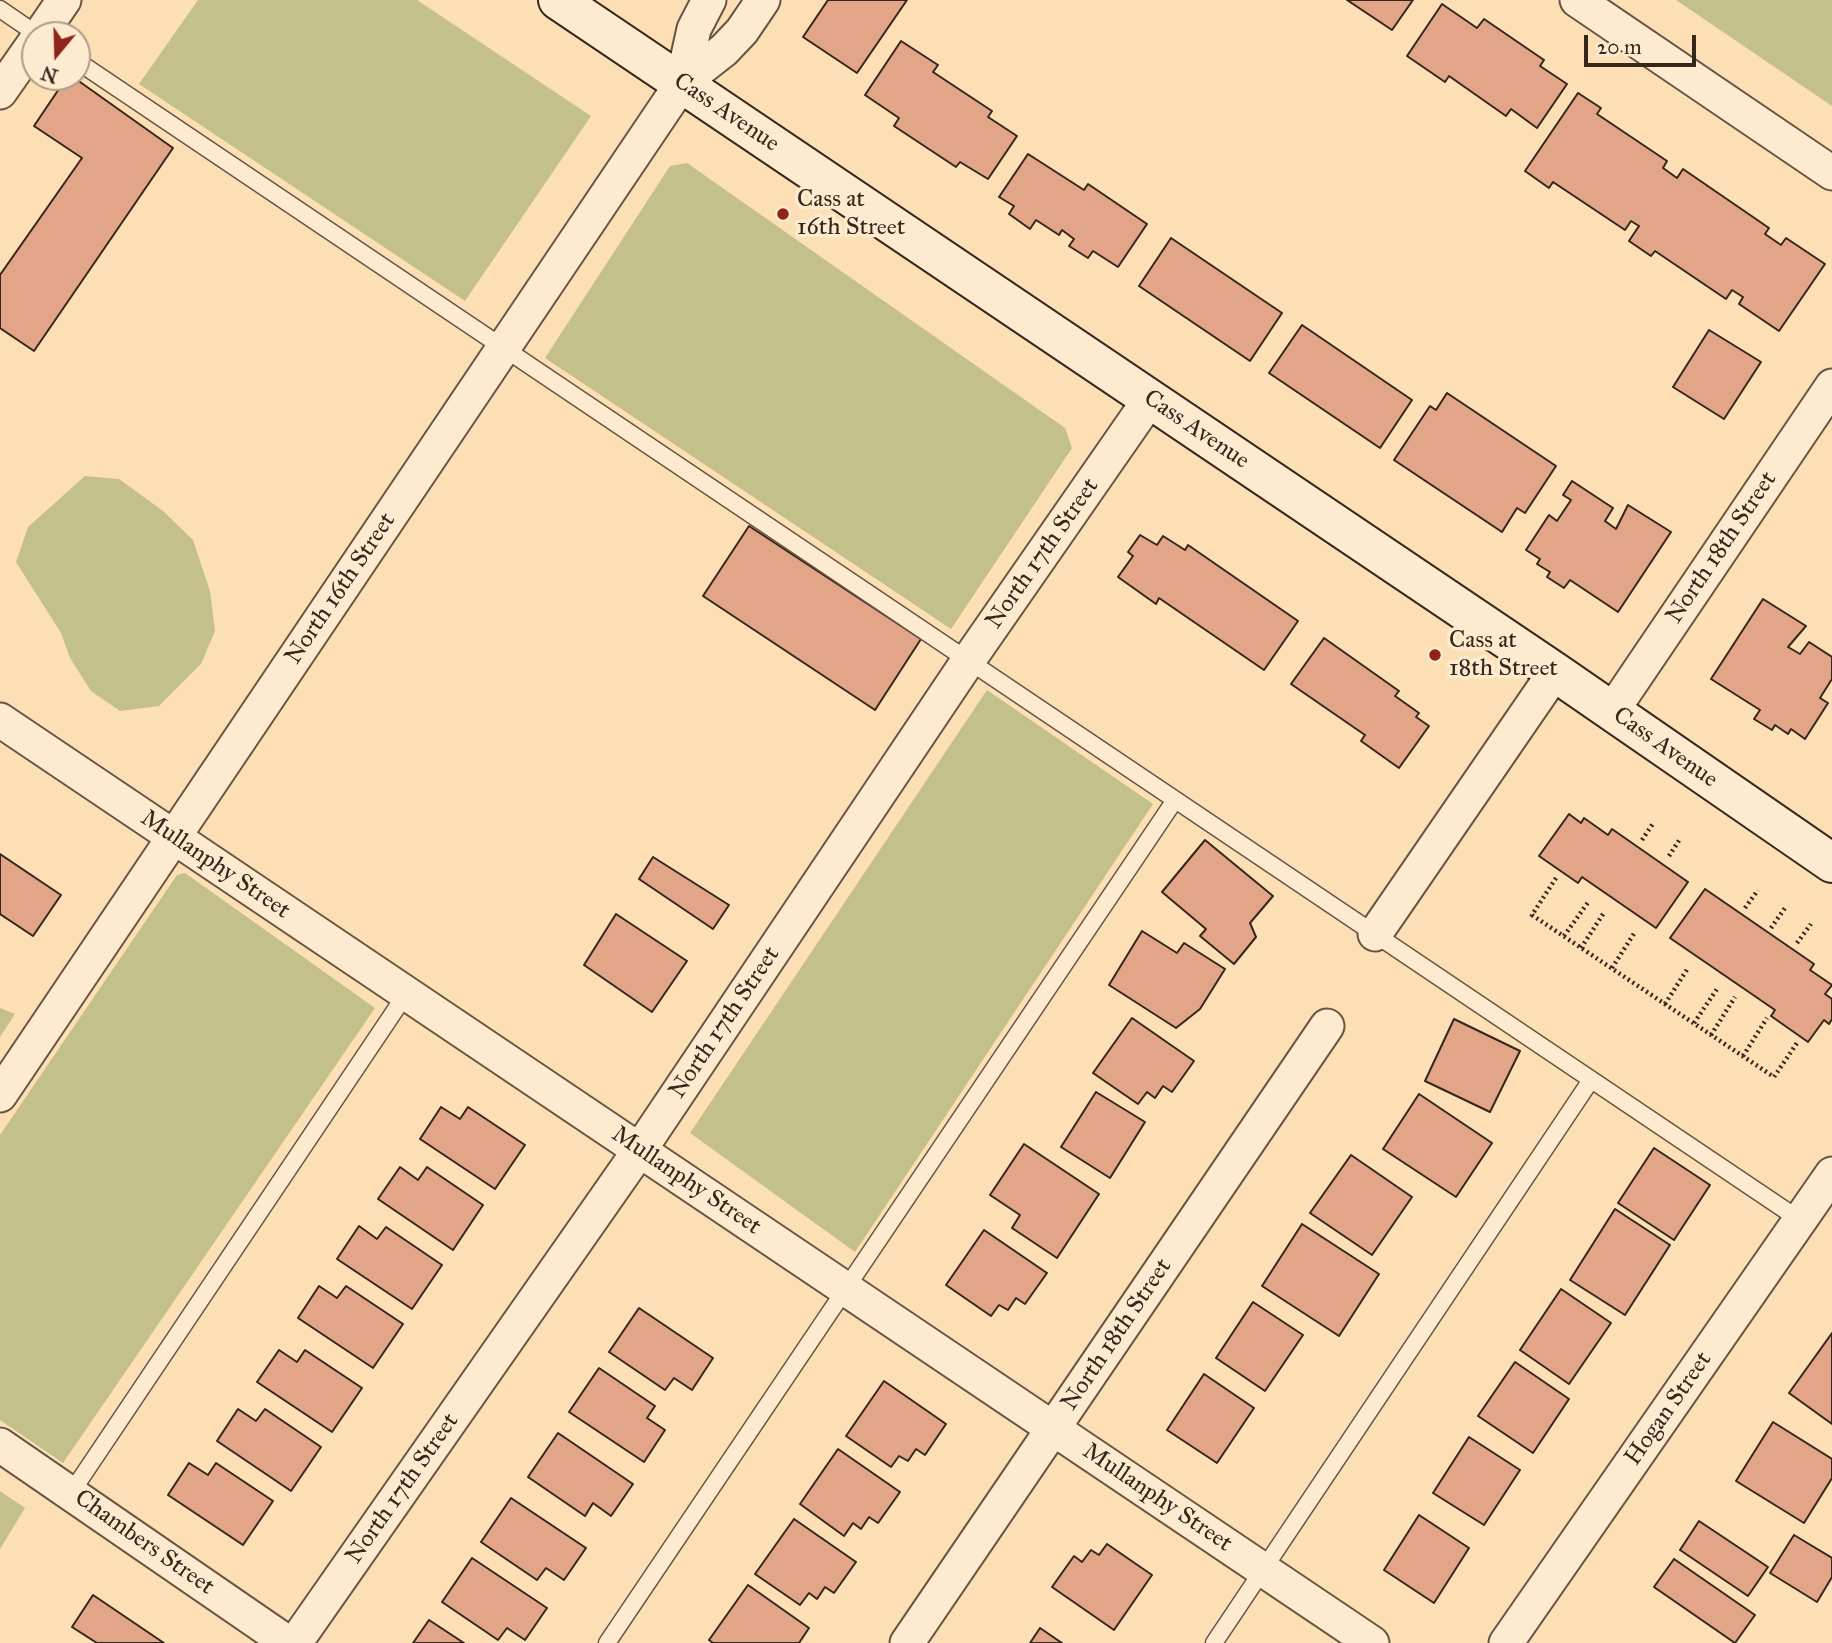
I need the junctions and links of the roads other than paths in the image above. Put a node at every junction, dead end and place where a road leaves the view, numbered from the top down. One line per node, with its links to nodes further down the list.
1 (64, 0): 7 (street)
2 (558, 0): 11 (main road, Cass Avenue)
3 (709, 0): 11 (street, North 16th Street)
4 (763, 0): 11 (street, North 16th Street)
5 (1577, 0): 13 (street)
6 (0, 9): 8 (lane)
7 (49, 21)
8 (21, 23)
9 (21, 62): 12 (street)
10 (91, 70): 14 (lane)
11 (682, 83): 14 (street, North 16th Street); 16 (main road, Cass Avenue)
12 (0, 92)
13 (1832, 173)
14 (504, 348): 17 (lane); 22 (street, North 16th Street)
15 (1832, 386): 19 (street, North 18th Street)
16 (1150, 399): 17 (street, North 17th Street); 18 (main road, Cass Avenue)
17 (968, 661): 21 (lane); 29 (street, North 17th Street)
18 (1555, 672): 19 (main road, Cass Avenue); 24 (street)
19 (1612, 711): 23 (main road, Cass Avenue)
20 (0, 720): 22 (street, Mullanphy Street)
21 (1175, 800): 24 (lane); 32 (lane)
22 (174, 838): 25 (street, Mullanphy Street); 28 (street, North 16th Street)
23 (1832, 863)
24 (1376, 934): 27 (lane)
25 (406, 994): 29 (street, Mullanphy Street); 35 (lane)
26 (1327, 1027): 33 (street, North 18th Street)
27 (1591, 1080): 31 (lane); 36 (lane)
28 (0, 1095)
29 (639, 1151): 32 (street, Mullanphy Street); 38 (street, North 17th Street)
30 (1828, 1189): 31 (street, Hogan Street)
31 (1800, 1220): 43 (street, Hogan Street)
32 (847, 1288): 33 (street, Mullanphy Street); 39 (lane)
33 (1054, 1428): 36 (street, Mullanphy Street); 40 (street, North 18th Street)
34 (0, 1445): 35 (street, Chambers Street)
35 (71, 1493): 37 (street, Chambers Street)
36 (1264, 1570): 41 (lane); 42 (street, Mullanphy Street)
37 (288, 1643)
38 (295, 1643)
39 (607, 1643)
40 (907, 1643)
41 (1214, 1643)
42 (1372, 1643)
43 (1506, 1643)

